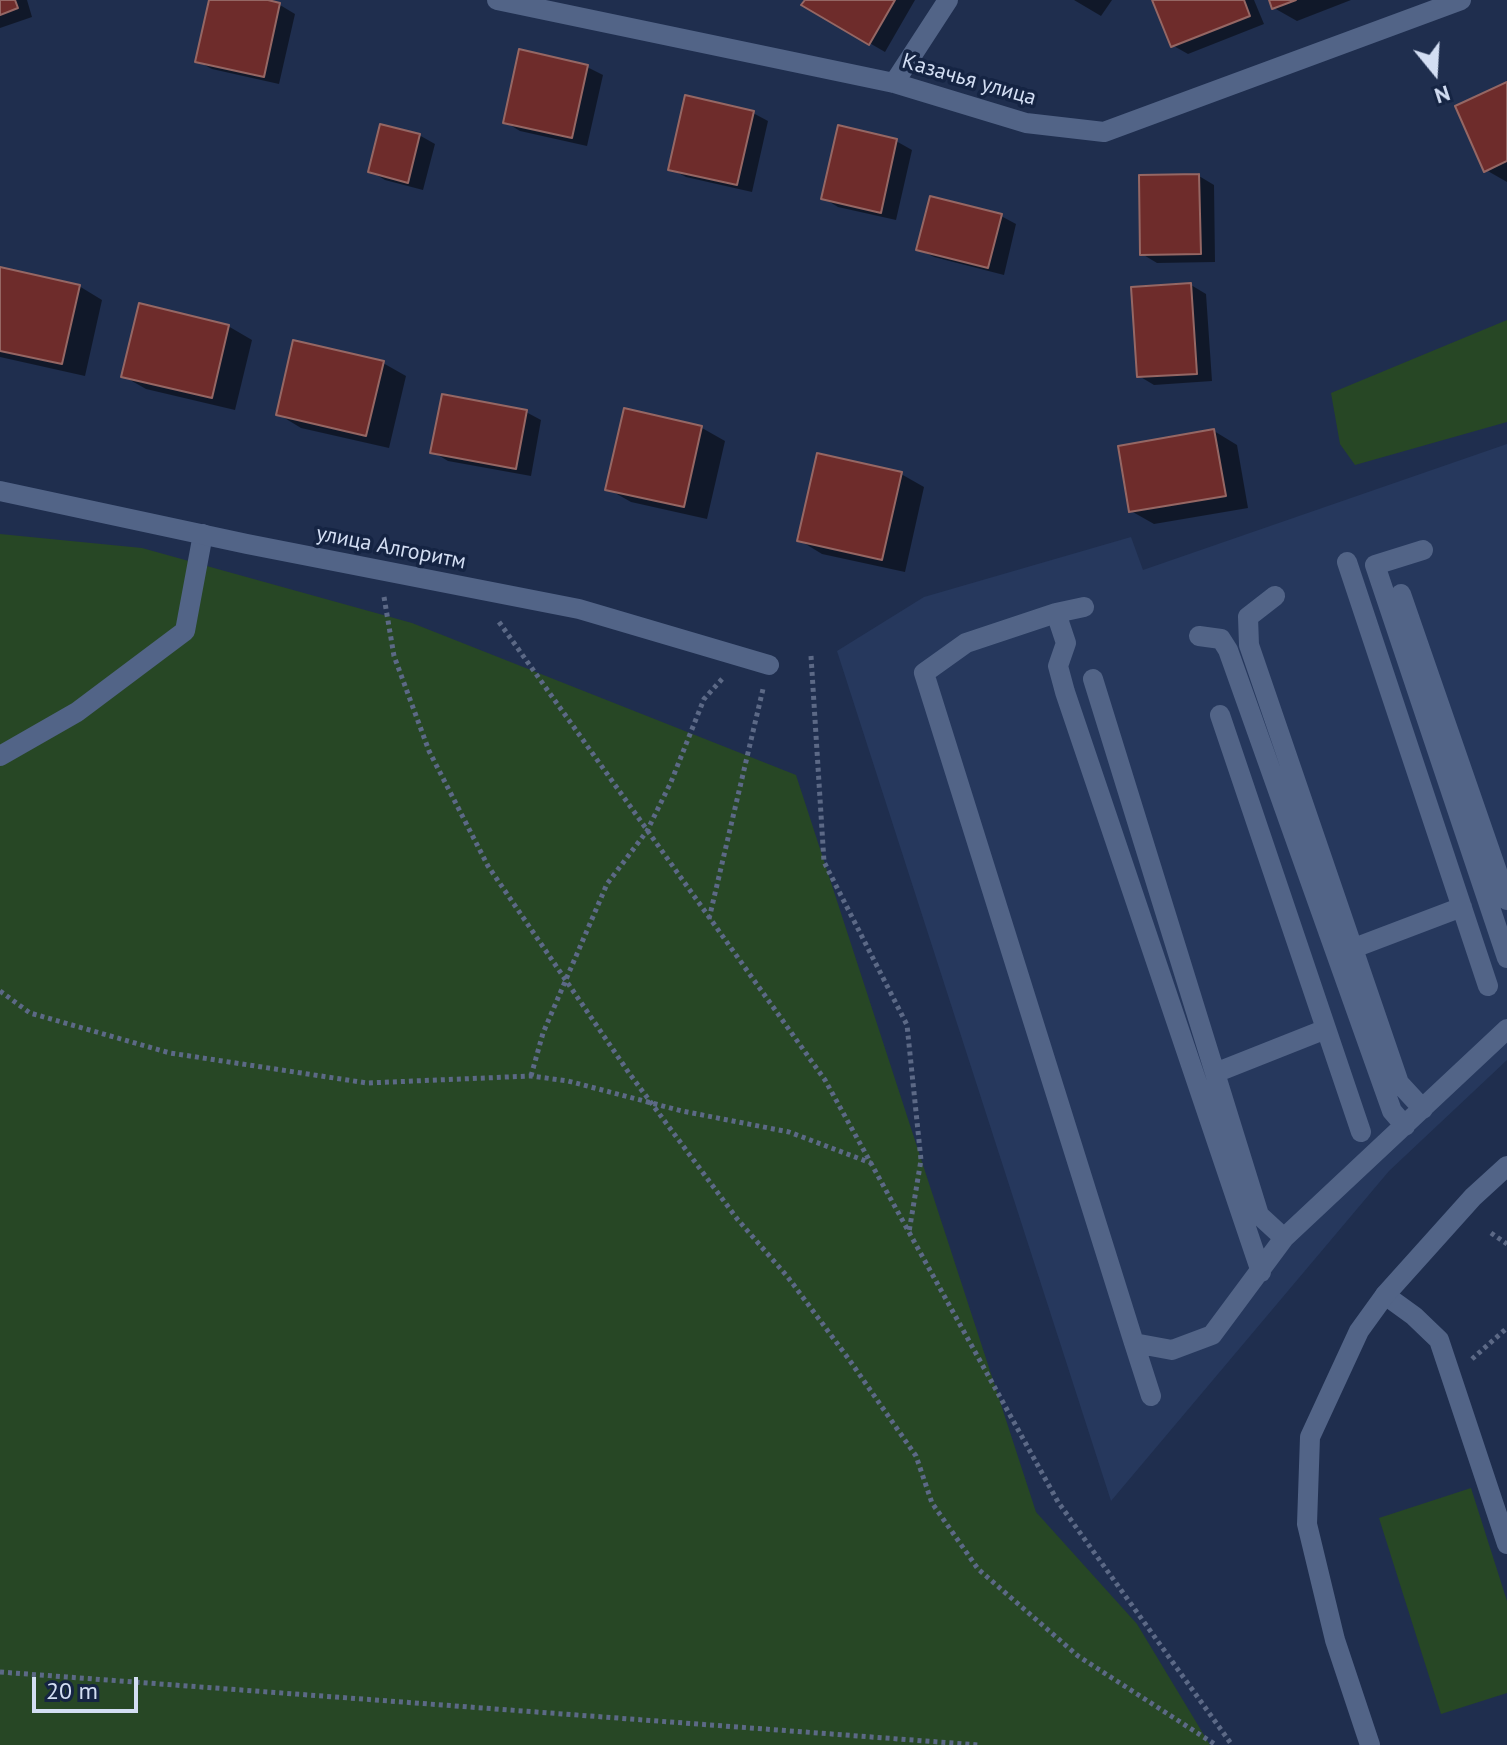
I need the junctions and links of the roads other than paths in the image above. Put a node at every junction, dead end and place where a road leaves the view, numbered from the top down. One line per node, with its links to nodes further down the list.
1 (497, 0): 4 (street, Казачья улица)
2 (948, 0): 4 (street)
3 (1461, 0): 4 (street, Казачья улица)
4 (894, 83)
5 (0, 491): 6 (street, улица Алгоритм)
6 (203, 534): 14 (street, улица Алгоритм); 17 (street)
7 (1423, 550): 22 (street)
8 (1347, 562): 20 (street)
9 (1401, 594): 18 (street)
10 (1275, 596): 21 (street)
11 (1084, 607): 12 (street)
12 (1056, 613): 32 (street); 34 (street)
13 (1199, 636): 28 (street)
14 (769, 665)
15 (1093, 679): 26 (street)
16 (1220, 715): 24 (street)
17 (0, 756)
18 (1502, 864): 19 (street)
19 (1507, 900)
20 (1462, 907): 21 (street); 23 (street)
21 (1354, 948): 27 (street)
22 (1507, 958)
23 (1488, 986)
24 (1326, 1029): 26 (street); 29 (street)
25 (1507, 1029): 27 (street)
26 (1215, 1073): 31 (street)
27 (1423, 1109): 28 (street)
28 (1405, 1126): 31 (street)
29 (1361, 1132)
30 (1507, 1166): 33 (street)
31 (1284, 1238): 32 (street)
32 (1261, 1272): 34 (street)
33 (1385, 1295): 36 (street); 37 (street)
34 (1134, 1343): 35 (street)
35 (1151, 1396)
36 (1507, 1544)
37 (1370, 1745)

